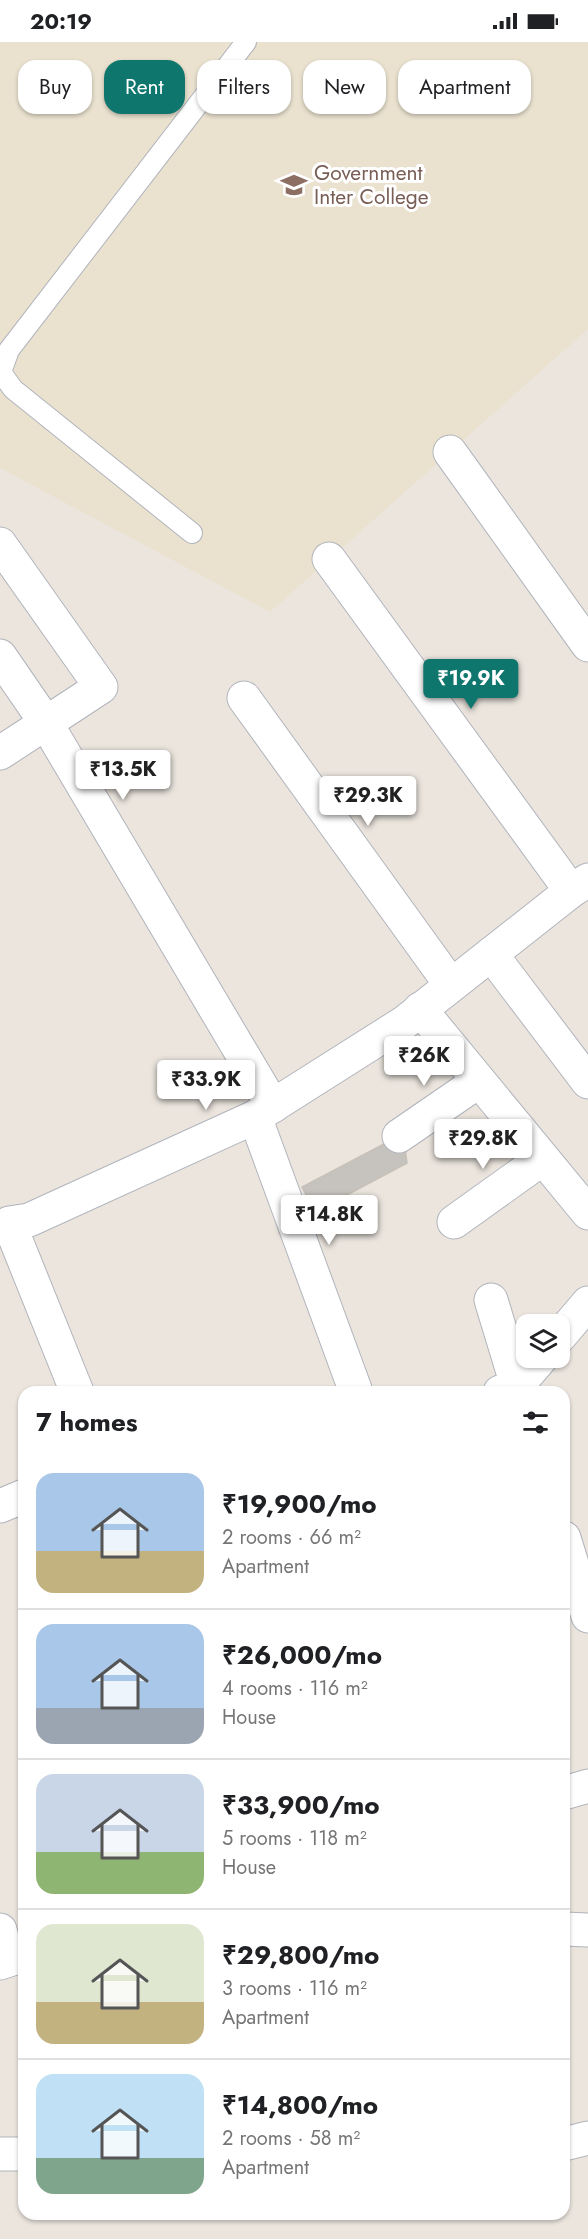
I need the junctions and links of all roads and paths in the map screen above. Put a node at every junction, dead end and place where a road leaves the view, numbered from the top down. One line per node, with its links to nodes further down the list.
1 (246, 42): 3 (lane)
2 (450, 452): 6 (street)
3 (192, 533)
4 (0, 544): 9 (street)
5 (329, 559): 11 (street)
6 (588, 645)
7 (0, 656): 9 (street)
8 (244, 698): 13 (street)
9 (46, 723): 10 (street); 17 (street)
10 (0, 753)
11 (579, 885): 12 (street)
12 (491, 954): 13 (street); 16 (street)
13 (451, 985): 14 (street)
14 (420, 1009): 15 (street); 17 (street)
15 (479, 1081): 18 (street); 19 (street)
16 (588, 1082)
17 (264, 1111): 22 (street); 28 (street)
18 (399, 1136)
19 (542, 1159): 20 (street); 21 (street)
20 (588, 1213)
21 (454, 1222)
22 (6, 1235): 27 (street)
23 (491, 1300): 29 (street)
24 (588, 1303): 25 (street)
25 (570, 1324)
26 (532, 1368): 30 (street)
27 (74, 1386)
28 (354, 1386)
29 (510, 1386)
30 (515, 1386)
31 (18, 1498): 32 (street)
32 (0, 1506)
33 (570, 1558): 34 (street)
34 (588, 1616)
35 (588, 1786): 36 (street)
36 (570, 1791)
37 (570, 1929): 38 (street)
38 (588, 1930)
39 (588, 2138): 40 (street)
40 (570, 2142)
41 (0, 2154): 42 (street)
42 (18, 2154)

